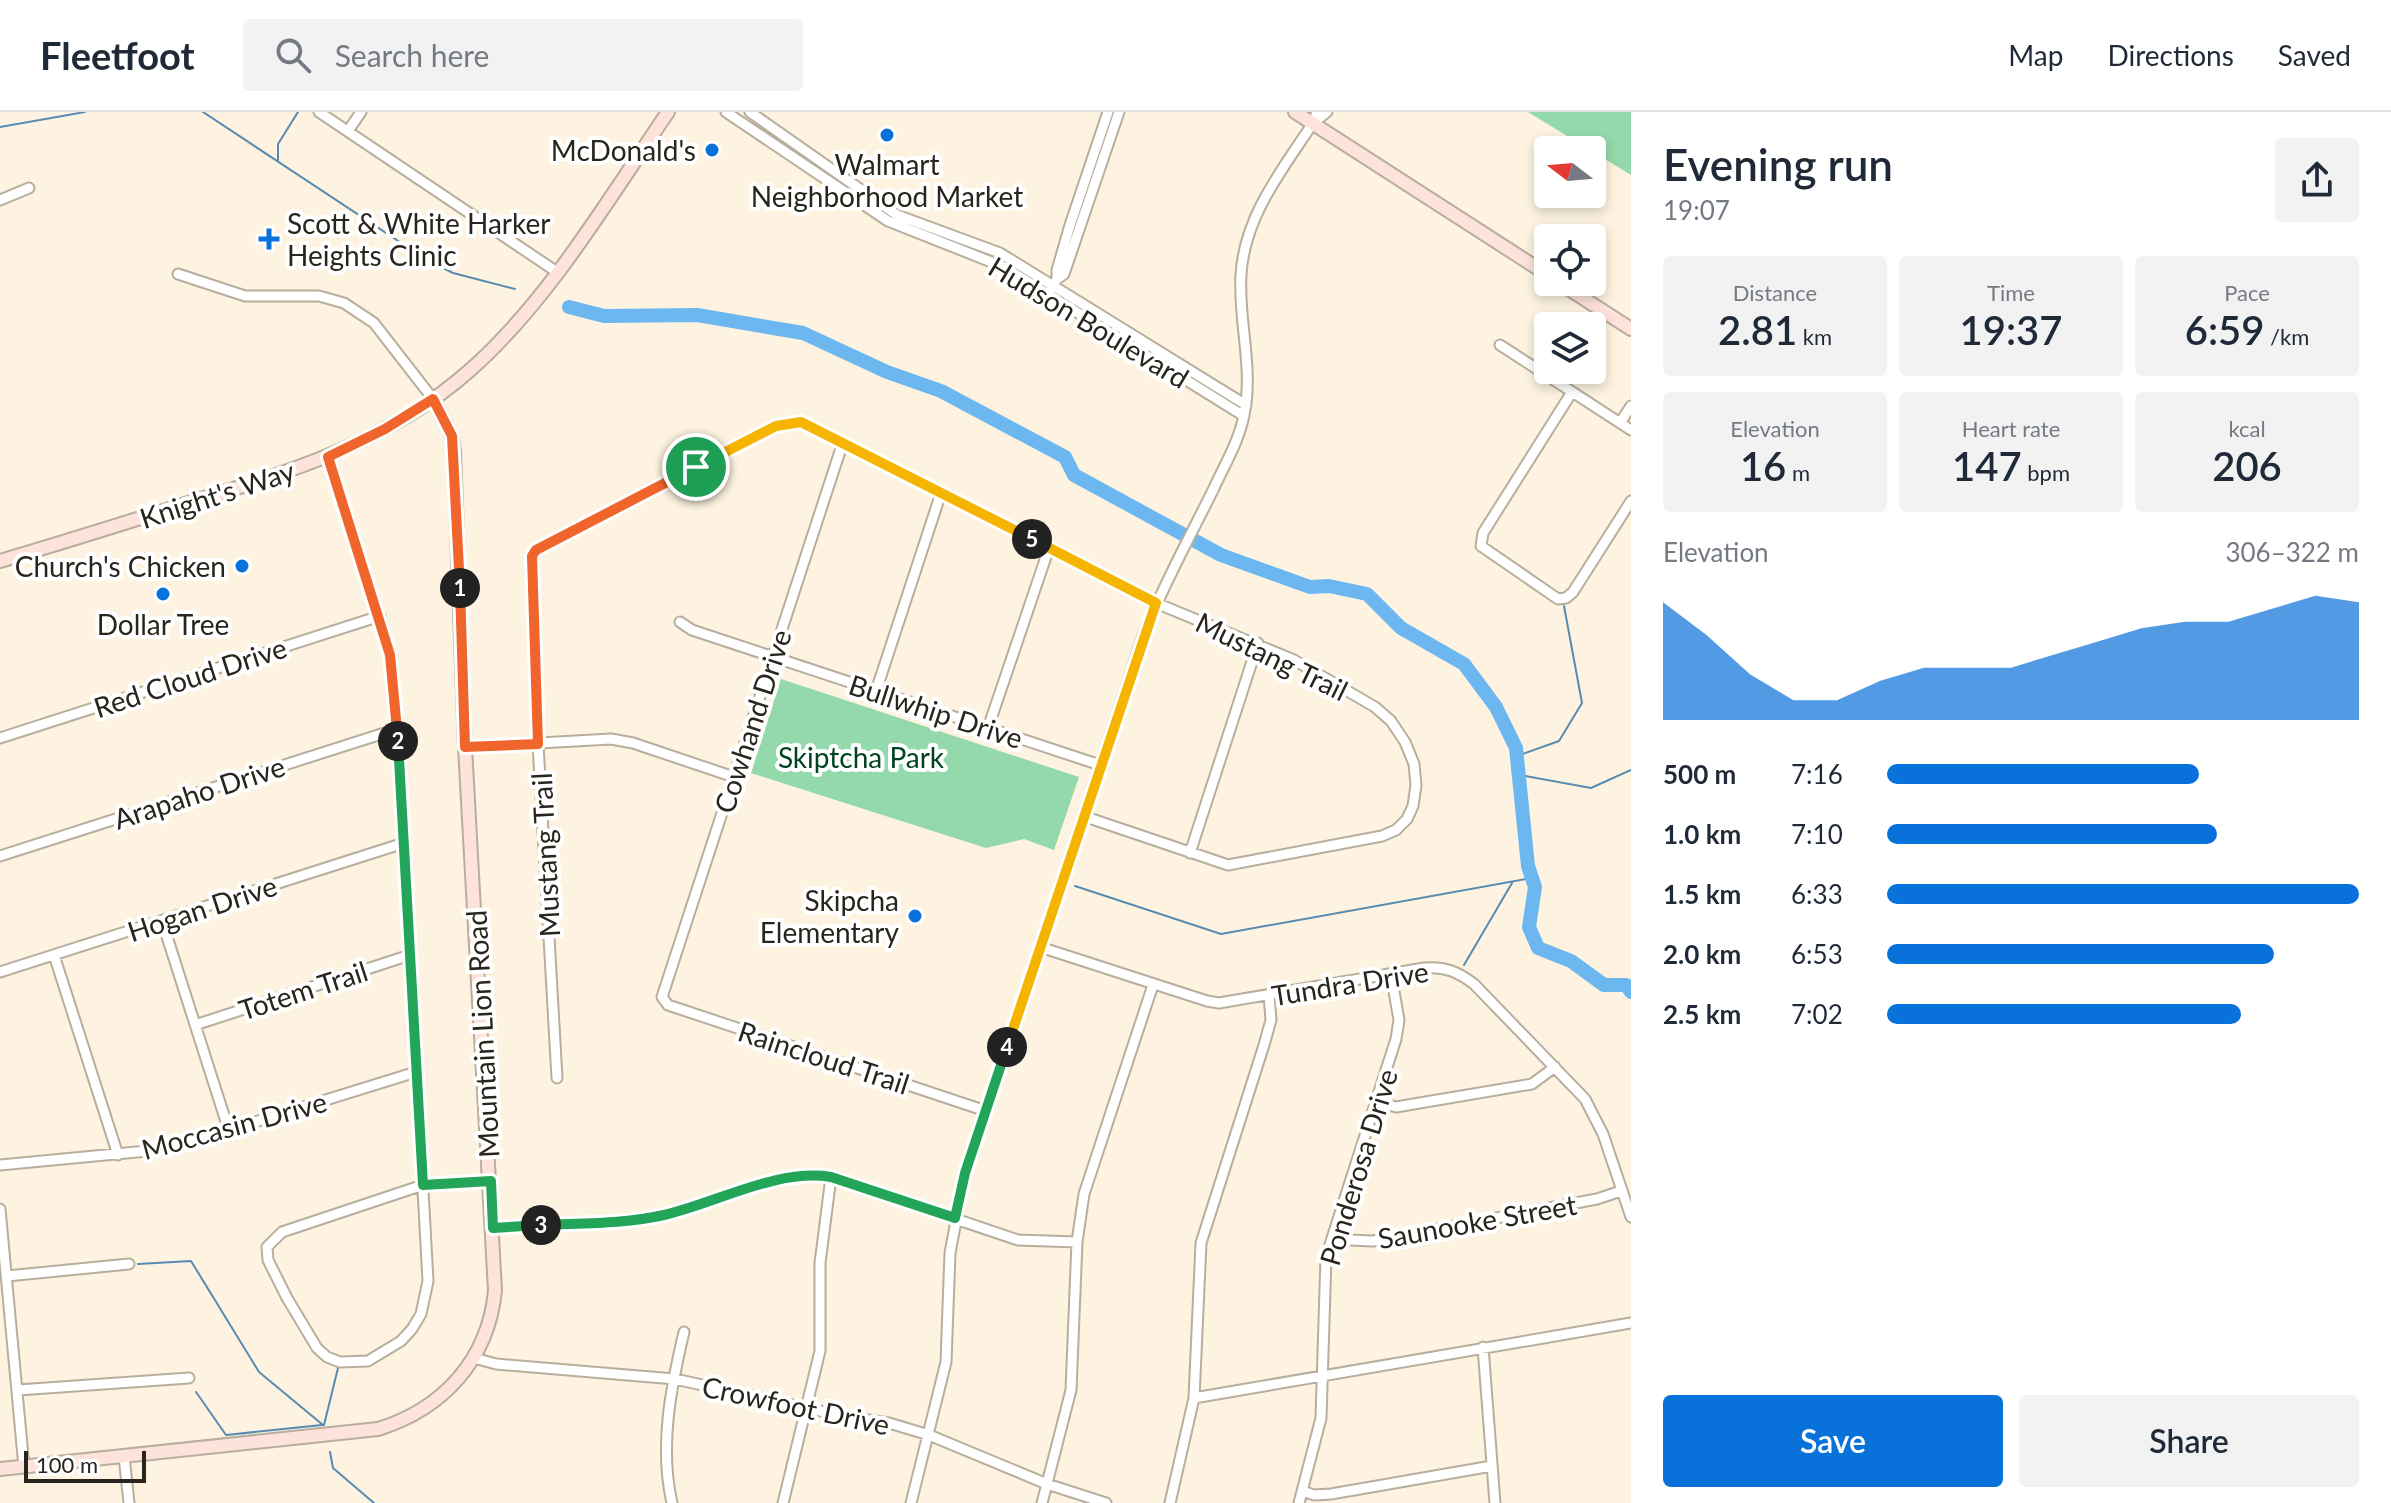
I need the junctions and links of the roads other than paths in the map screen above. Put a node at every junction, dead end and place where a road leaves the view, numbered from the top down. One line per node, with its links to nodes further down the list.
1 (319, 112): 12 (street)
2 (361, 112): 12 (street)
3 (668, 112): 17 (street, Knight's Way)
4 (726, 112): 11 (street, Hudson Boulevard)
5 (1108, 112): 19 (street)
6 (1119, 112): 19 (street)
7 (1295, 112): 10 (street)
8 (1327, 112): 10 (street)
9 (753, 114): 11 (street); 13 (street, Hudson Boulevard)
10 (1315, 117): 16 (street); 26 (street)
11 (749, 127): 13 (street, Hudson Boulevard)
12 (348, 131): 17 (street)
13 (801, 155): 19 (street, Hudson Boulevard)
14 (29, 188): 15 (street)
15 (0, 200)
16 (1534, 266)
17 (557, 272): 24 (street, Knight's Way)
18 (178, 274): 24 (street)
19 (1053, 286): 26 (street, Hudson Boulevard)
20 (1580, 296): 21 (street)
21 (1631, 329)
22 (1500, 345): 23 (street)
23 (1572, 392): 27 (street); 32 (street)
24 (433, 399): 30 (street, Knight's Way); 45 (street, Mountain Lion Road)
25 (1631, 406): 27 (street)
26 (1245, 410): 35 (street)
27 (1620, 423): 28 (street)
28 (1631, 430)
29 (843, 442): 31 (street, Mustang Trail); 39 (street, Cowhand Drive); 44 (street, Mustang Trail)
30 (328, 457): 34 (street, Knight's Way); 36 (street)
31 (941, 493): 33 (street, Mustang Trail); 40 (street)
32 (1631, 501)
33 (1049, 548): 35 (street, Mustang Trail); 41 (street)
34 (0, 561)
35 (1156, 603): 38 (street, Mustang Trail); 46 (street)
36 (380, 616): 42 (street); 43 (street, Red Cloud Drive)
37 (680, 622): 39 (street, Bullwhip Drive)
38 (1258, 643): 50 (street); 50 (street, Mustang Trail)
39 (772, 657): 40 (street, Bullwhip Drive); 47 (street, Cowhand Drive)
40 (876, 691): 41 (street, Bullwhip Drive)
41 (988, 728): 46 (street, Bullwhip Drive)
42 (397, 729): 49 (street); 51 (street, Arapaho Drive)
43 (0, 738)
44 (538, 744): 45 (street); 47 (street); 64 (street, Mustang Trail)
45 (465, 747): 71 (street, Mountain Lion Road)
46 (1100, 765): 48 (street)
47 (734, 777): 60 (street, Cowhand Drive)
48 (1083, 816): 50 (street, Mustang Trail); 53 (street)
49 (404, 843): 52 (street, Hogan Drive); 55 (street)
50 (1190, 853)
51 (0, 856)
52 (162, 921): 54 (street, Hogan Drive); 61 (street)
53 (1040, 947): 58 (street, Tundra Drive); 66 (street)
54 (54, 955): 56 (street, Hogan Drive); 68 (street)
55 (410, 955): 61 (street, Totem Trail); 63 (street)
56 (0, 972)
57 (1391, 974): 59 (street, Tundra Drive); 62 (street, Tundra Drive); 65 (street, Ponderosa Drive)
58 (1153, 985): 59 (street, Tundra Drive); 79 (street)
59 (1269, 995): 90 (street)
60 (664, 1001): 66 (street, Raincloud Trail)
61 (195, 1025): 67 (street)
62 (1555, 1067): 65 (street); 73 (street, Tundra Drive)
63 (416, 1072): 67 (street, Moccasin Drive); 72 (street)
64 (557, 1078)
65 (1377, 1102): 78 (street, Ponderosa Drive)
66 (986, 1111): 76 (street)
67 (229, 1131): 68 (street, Moccasin Drive)
68 (118, 1155): 69 (street, Moccasin Drive)
69 (0, 1165)
70 (831, 1177): 76 (street); 77 (street); 91 (street)
71 (491, 1181): 72 (street); 77 (street, Mountain Lion Road)
72 (423, 1185): 72 (street)
73 (1621, 1191): 75 (street, Tundra Drive); 78 (street, Saunooke Street)
74 (0, 1209): 81 (street)
75 (1631, 1217)
76 (955, 1218): 79 (street); 92 (street)
77 (493, 1228): 85 (street, Mountain Lion Road)
78 (1333, 1235): 86 (street, Ponderosa Drive)
79 (1077, 1242): 97 (street)
80 (129, 1264): 81 (street)
81 (7, 1276): 89 (street)
82 (1631, 1323): 84 (street)
83 (684, 1332): 88 (street)
84 (1483, 1347): 86 (street); 94 (street)
85 (474, 1358): 88 (street, Crowfoot Drive); 93 (street, Mountain Lion Road)
86 (1322, 1376): 90 (street); 98 (street, Ponderosa Drive)
87 (189, 1378): 89 (street)
88 (675, 1379): 91 (street, Crowfoot Drive); 100 (street)
89 (18, 1390): 95 (street)
90 (1194, 1398): 105 (street)
91 (808, 1409): 92 (street, Crowfoot Drive); 101 (street)
92 (929, 1435): 97 (street, Crowfoot Drive); 102 (street)
93 (124, 1456): 95 (street, Mountain Lion Road); 99 (street)
94 (1492, 1466): 98 (street); 107 (street)
95 (24, 1467): 96 (street, Mountain Lion Road)
96 (0, 1469)
97 (1047, 1484): 103 (street); 104 (street, Crowfoot Drive)
98 (1303, 1491): 106 (street, Ponderosa Drive)
99 (129, 1503)
100 (672, 1503)
101 (783, 1503)
102 (911, 1503)
103 (1042, 1503)
104 (1106, 1503)
105 (1170, 1503)
106 (1299, 1503)
107 (1495, 1503)

